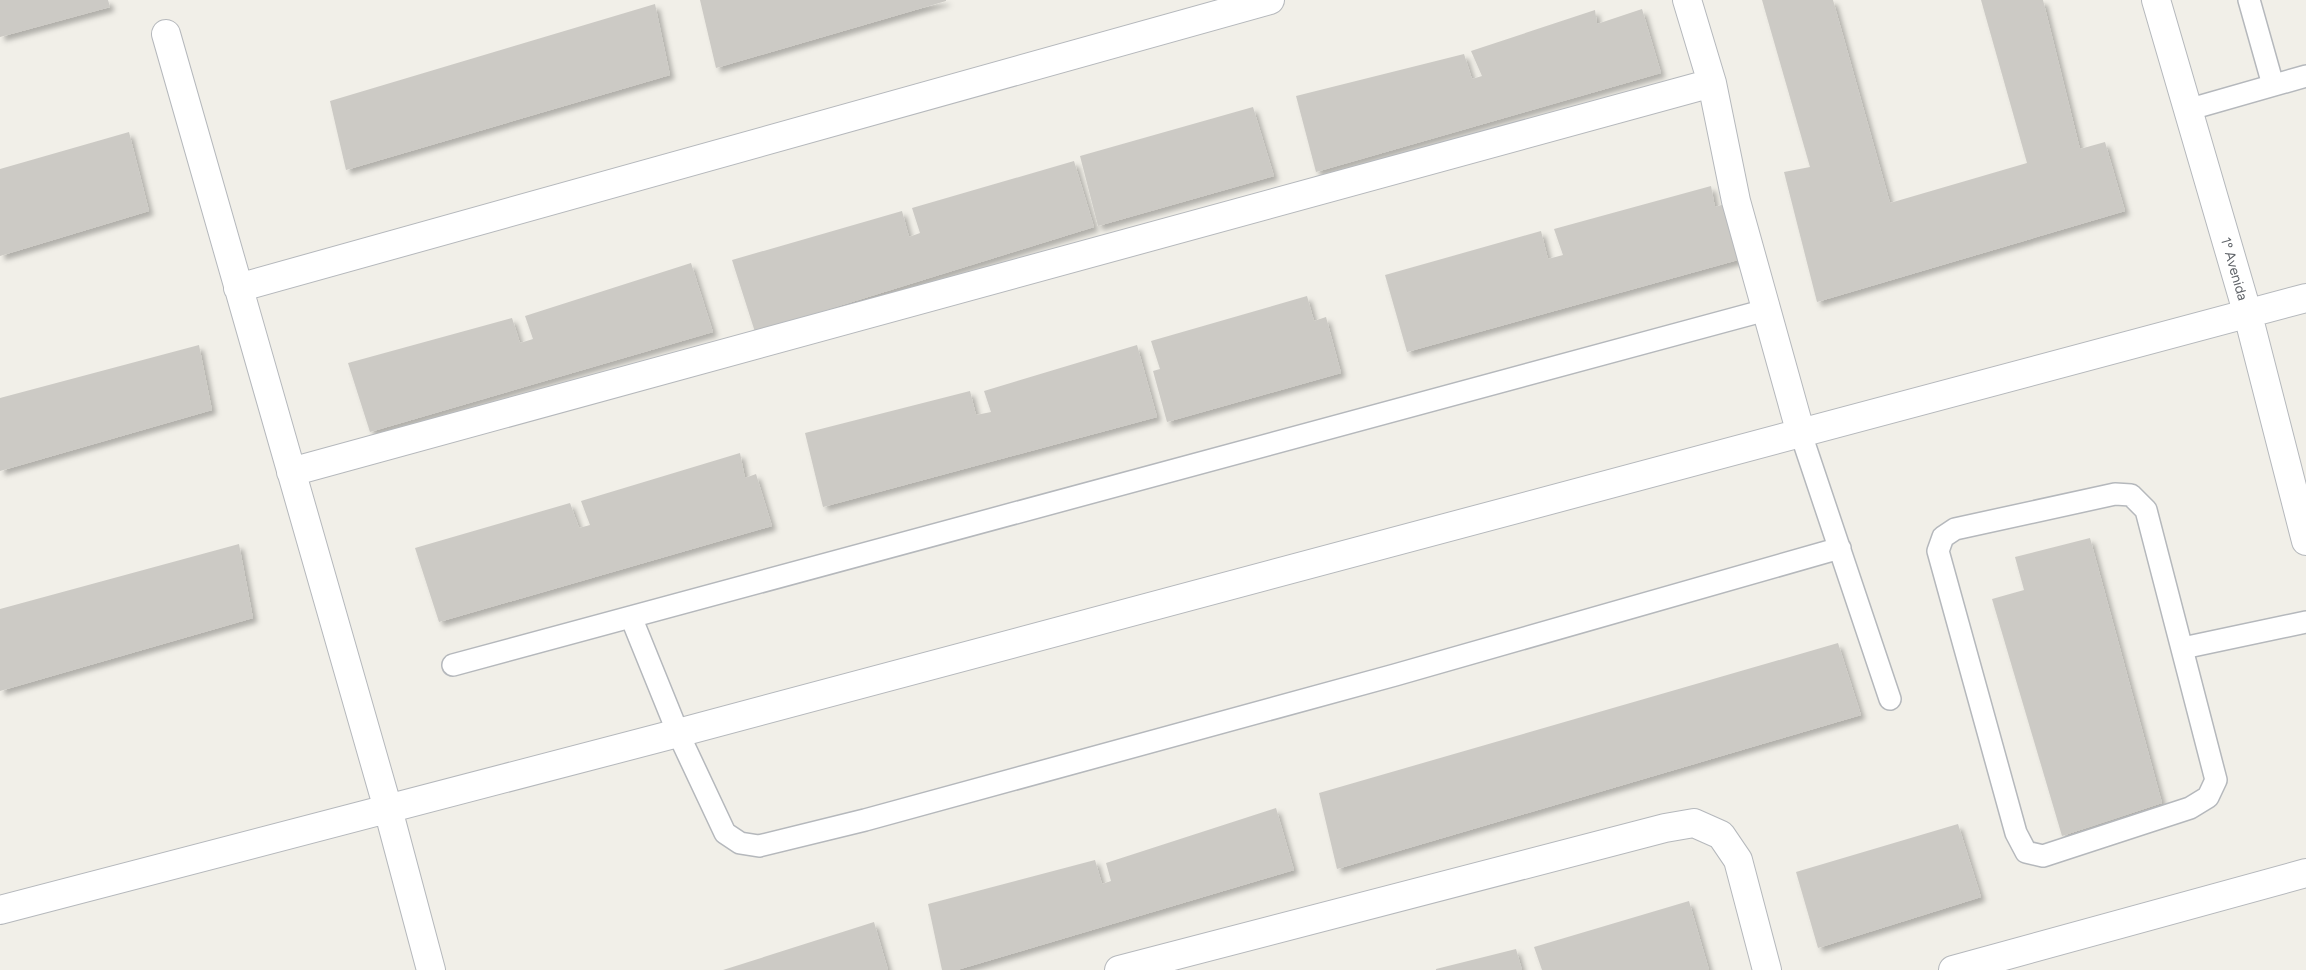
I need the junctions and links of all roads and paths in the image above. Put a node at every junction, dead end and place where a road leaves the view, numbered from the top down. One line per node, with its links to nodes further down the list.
1 (1270, 0): 10 (street)
2 (1687, 0): 7 (street)
3 (2156, 0): 9 (street, 1º Avenida)
4 (2250, 0): 8 (lane)
5 (166, 34): 10 (street)
6 (2306, 76): 8 (lane)
7 (1712, 83): 12 (street); 15 (street)
8 (2273, 85): 9 (lane)
9 (2187, 110): 13 (street, 1º Avenida)
10 (238, 288): 15 (street)
11 (2306, 298): 13 (street)
12 (1766, 310): 14 (street); 18 (lane)
13 (2248, 315): 14 (street); 16 (street, 1º Avenida)
14 (1801, 434): 17 (lane); 23 (street)
15 (291, 472): 24 (street)
16 (2306, 541)
17 (1840, 548): 22 (lane); 23 (lane)
18 (631, 617): 21 (lane); 23 (lane)
19 (2306, 622): 20 (lane)
20 (2183, 648): 20 (lane)
21 (453, 665)
22 (1890, 699)
23 (678, 732): 24 (street)
24 (388, 809): 26 (street); 27 (street)
25 (2306, 873): 30 (street)
26 (0, 910)
27 (430, 970)
28 (1119, 970): 29 (street)
29 (1767, 970)
30 (1953, 970)

